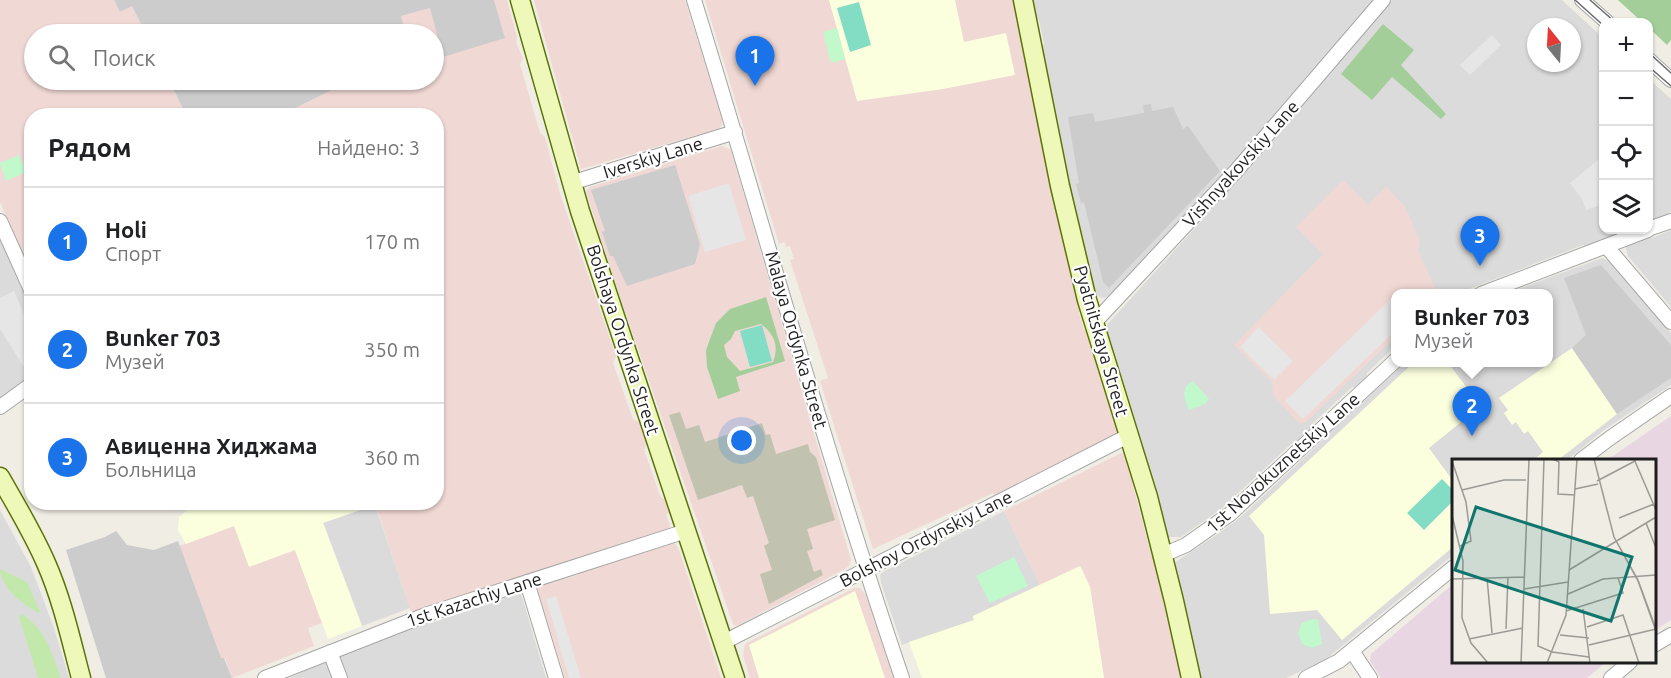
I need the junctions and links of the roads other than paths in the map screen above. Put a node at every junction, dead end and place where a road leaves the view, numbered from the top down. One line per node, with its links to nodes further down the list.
1 (520, 0): 10 (main road, Bolshaya Ordynka Street)
2 (694, 0): 9 (street, Malaya Ordynka Street)
3 (1023, 0): 19 (main road, Pyatnitskaya Street)
4 (1383, 0): 19 (street, Vishnyakovskiy Lane)
5 (1582, 0): 6 (street)
6 (1602, 18)
7 (1653, 64): 8 (street)
8 (1671, 80)
9 (735, 132): 10 (street, Iverskiy Lane); 30 (street, Malaya Ordynka Street)
10 (571, 183): 27 (main road, Bolshaya Ordynka Street)
11 (0, 221): 16 (street)
12 (1671, 221): 13 (street)
13 (1653, 228)
14 (1638, 234): 15 (street)
15 (1606, 246): 17 (street); 18 (street)
16 (24, 274)
17 (1494, 289)
18 (1671, 322)
19 (1094, 324): 24 (main road, Pyatnitskaya Street)
20 (1391, 364): 28 (street, 1st Novokuznetskiy Lane)
21 (24, 390): 23 (street)
22 (1671, 396): 25 (street)
23 (0, 407)
24 (1128, 436): 28 (main road, Pyatnitskaya Street); 30 (street, Bolshoy Ordynskiy Lane)
25 (1582, 459)
26 (0, 477): 38 (main road)
27 (686, 531): 31 (street, 1st Kazachiy Lane); 33 (main road, Bolshaya Ordynka Street)
28 (1163, 555): 44 (main road, Pyatnitskaya Street)
29 (1452, 569): 35 (street)
30 (865, 570): 33 (street, Bolshoy Ordynskiy Lane); 43 (street, Malaya Ordynka Street)
31 (527, 582): 36 (street, 1st Kazachiy Lane); 41 (street)
32 (1671, 635): 34 (street)
33 (724, 642): 42 (main road, Bolshaya Ordynka Street)
34 (1656, 644)
35 (1352, 651): 45 (street); 46 (street)
36 (330, 652): 39 (street, 1st Kazachiy Lane); 40 (street)
37 (1629, 663): 47 (street)
38 (81, 678)
39 (265, 678)
40 (340, 678)
41 (556, 678)
42 (735, 678)
43 (902, 678)
44 (1191, 678)
45 (1306, 678)
46 (1370, 678)
47 (1611, 678)

